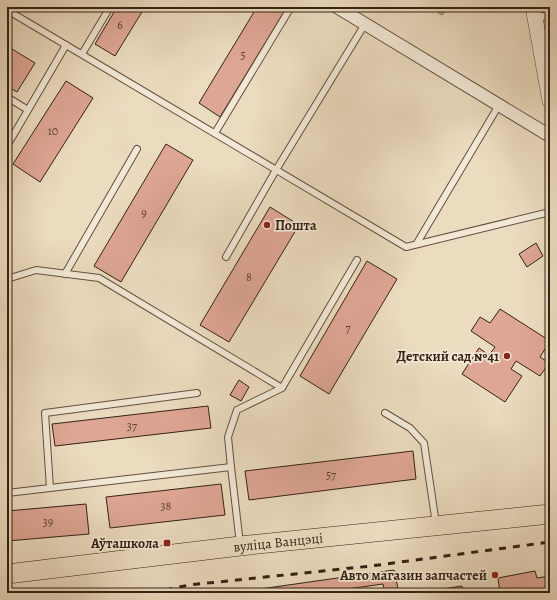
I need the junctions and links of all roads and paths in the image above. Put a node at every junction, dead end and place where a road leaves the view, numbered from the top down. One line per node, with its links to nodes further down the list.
1 (110, 7): 9 (lane)
2 (291, 7): 14 (lane)
3 (337, 7): 7 (street)
4 (7, 10): 8 (lane)
5 (550, 13): 6 (lane)
6 (534, 14): 11 (street)
7 (365, 24): 12 (street); 18 (lane)
8 (66, 45): 9 (lane); 13 (lane)
9 (82, 54): 14 (lane)
10 (7, 97): 13 (lane)
11 (550, 102)
12 (499, 105): 15 (street); 20 (lane)
13 (28, 110): 16 (lane)
14 (215, 133): 18 (lane)
15 (550, 136)
16 (7, 146)
17 (137, 149): 23 (lane)
18 (276, 170): 20 (lane); 21 (lane)
19 (550, 212): 20 (lane)
20 (417, 243)
21 (226, 257)
22 (357, 260): 25 (lane)
23 (65, 274): 24 (lane); 25 (lane)
24 (7, 279)
25 (282, 388): 28 (lane)
26 (197, 393): 29 (lane)
27 (385, 414): 32 (lane)
28 (231, 467): 29 (lane); 33 (lane)
29 (50, 488): 30 (lane)
30 (7, 493)
31 (550, 514): 32 (main road, вуліца Ванцэці)
32 (437, 526): 33 (main road, вуліца Ванцэці)
33 (240, 546): 34 (main road, вуліца Ванцэці)
34 (7, 574)

